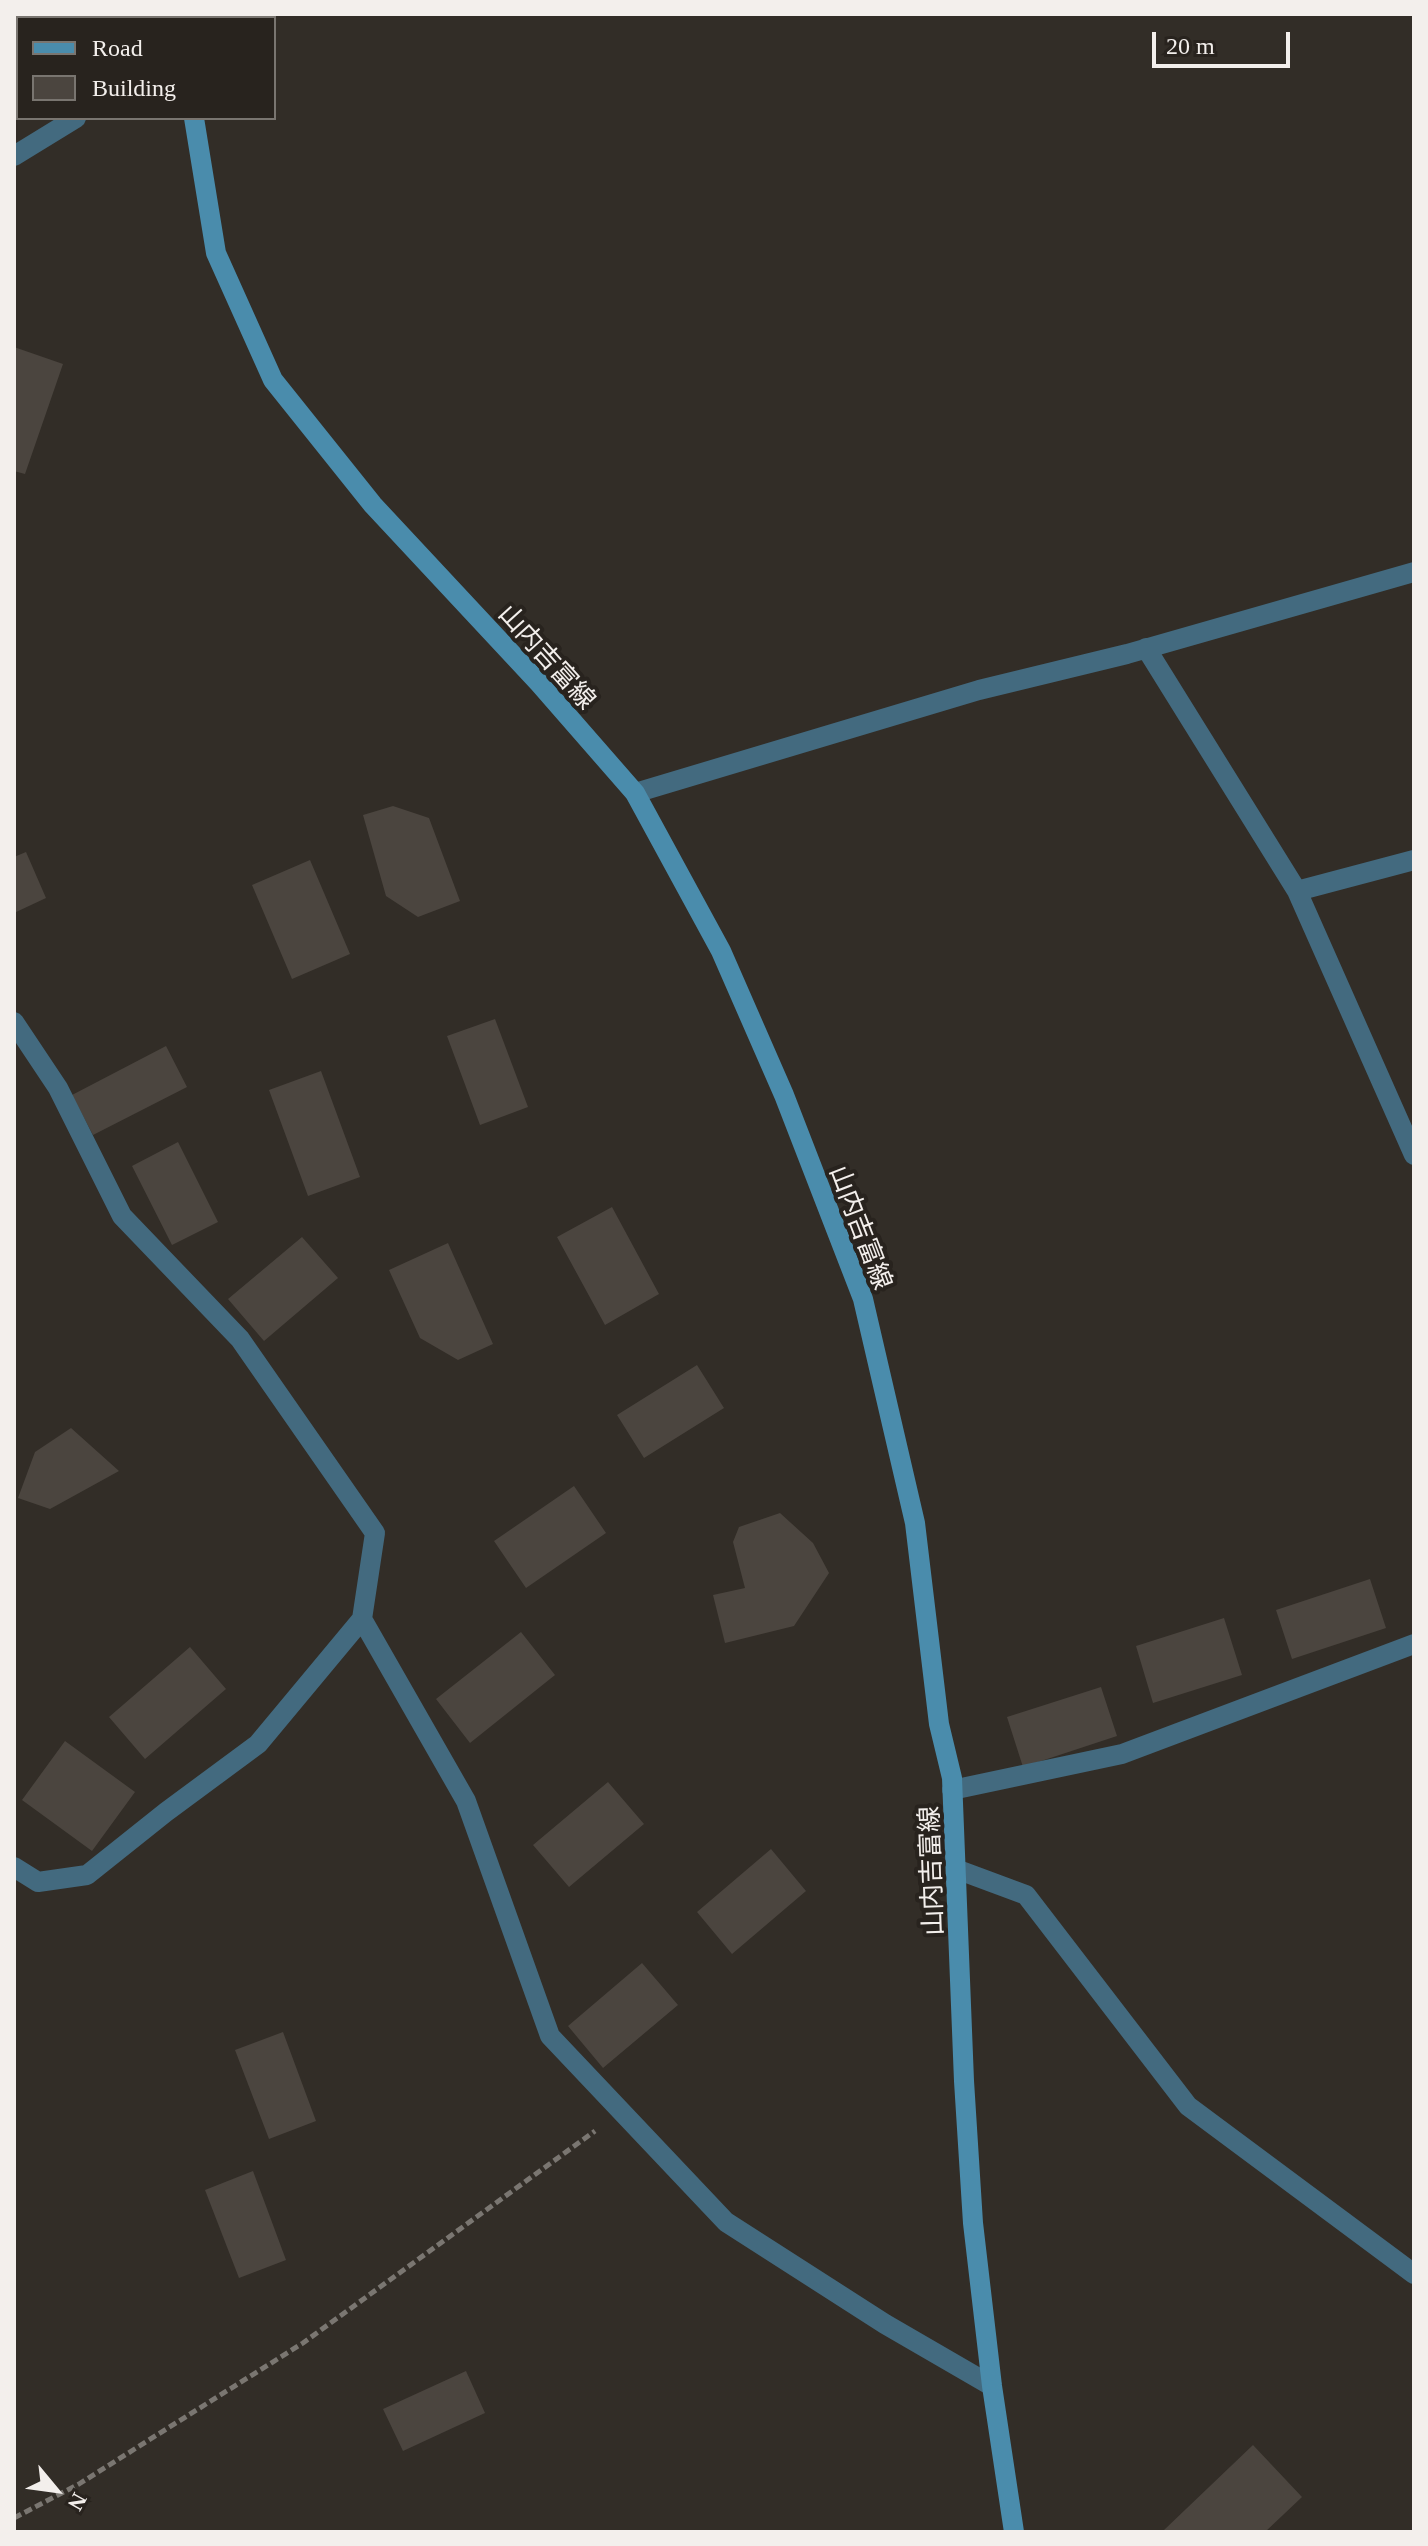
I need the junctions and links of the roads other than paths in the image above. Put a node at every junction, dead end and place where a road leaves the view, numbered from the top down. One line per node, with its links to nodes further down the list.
1 (73, 120): 3 (street)
2 (194, 120): 6 (main road, 山内吉富線)
3 (14, 156)
4 (1414, 572): 5 (street)
5 (1146, 648): 6 (street); 8 (street)
6 (635, 793): 13 (main road, 山内吉富線)
7 (1414, 860): 8 (street)
8 (1297, 891): 10 (street)
9 (14, 1022): 11 (street)
10 (1414, 1155)
11 (362, 1619): 14 (street); 17 (street)
12 (1414, 1644): 13 (street)
13 (952, 1790): 15 (main road, 山内吉富線)
14 (14, 1867)
15 (956, 1869): 16 (street); 17 (main road, 山内吉富線)
16 (1414, 2274)
17 (992, 2386): 18 (main road, 山内吉富線)
18 (1014, 2532)

